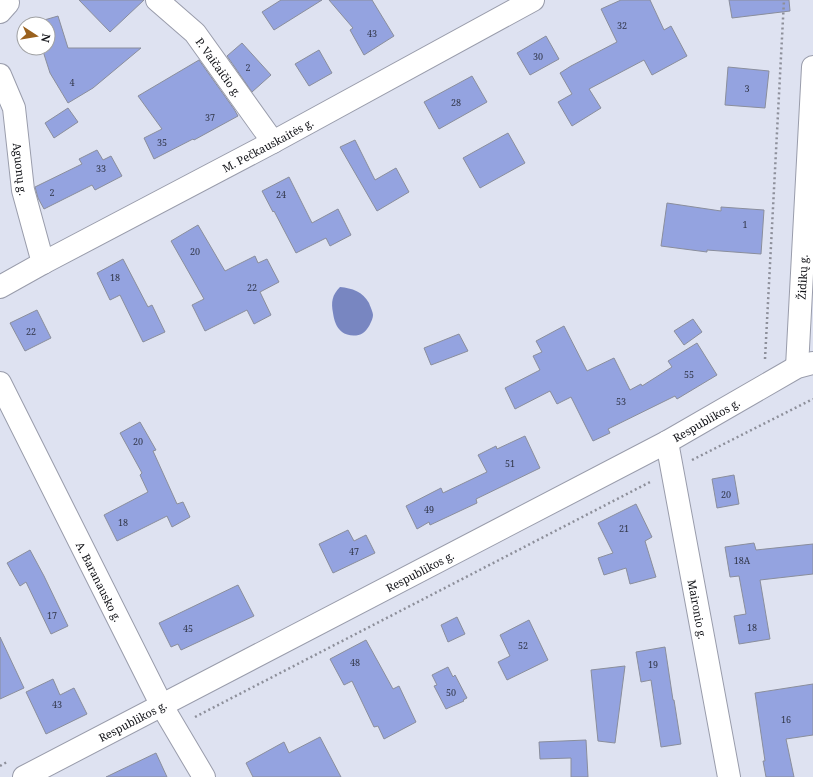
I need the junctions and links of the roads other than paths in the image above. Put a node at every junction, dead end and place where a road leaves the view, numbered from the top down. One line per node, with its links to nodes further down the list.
1 (157, 0): 5 (street, P. Vaičaičio g.)
2 (533, 0): 5 (street, M. Pečkauskaitės g.)
3 (813, 67): 8 (street, Židikų g.)
4 (0, 76): 6 (street, Aguonų g.)
5 (273, 142): 6 (street, M. Pečkauskaitės g.)
6 (43, 263): 7 (street, M. Pečkauskaitės g.)
7 (0, 287)
8 (805, 365): 10 (street, Respublikos g.)
9 (0, 383): 11 (street, A. Baranausko g.)
10 (667, 442): 11 (street, Respublikos g.); 14 (street, Maironio g.)
11 (162, 706): 12 (street, Respublikos g.); 13 (street, A. Baranausko g.)
12 (24, 777)
13 (204, 777)
14 (729, 777)

